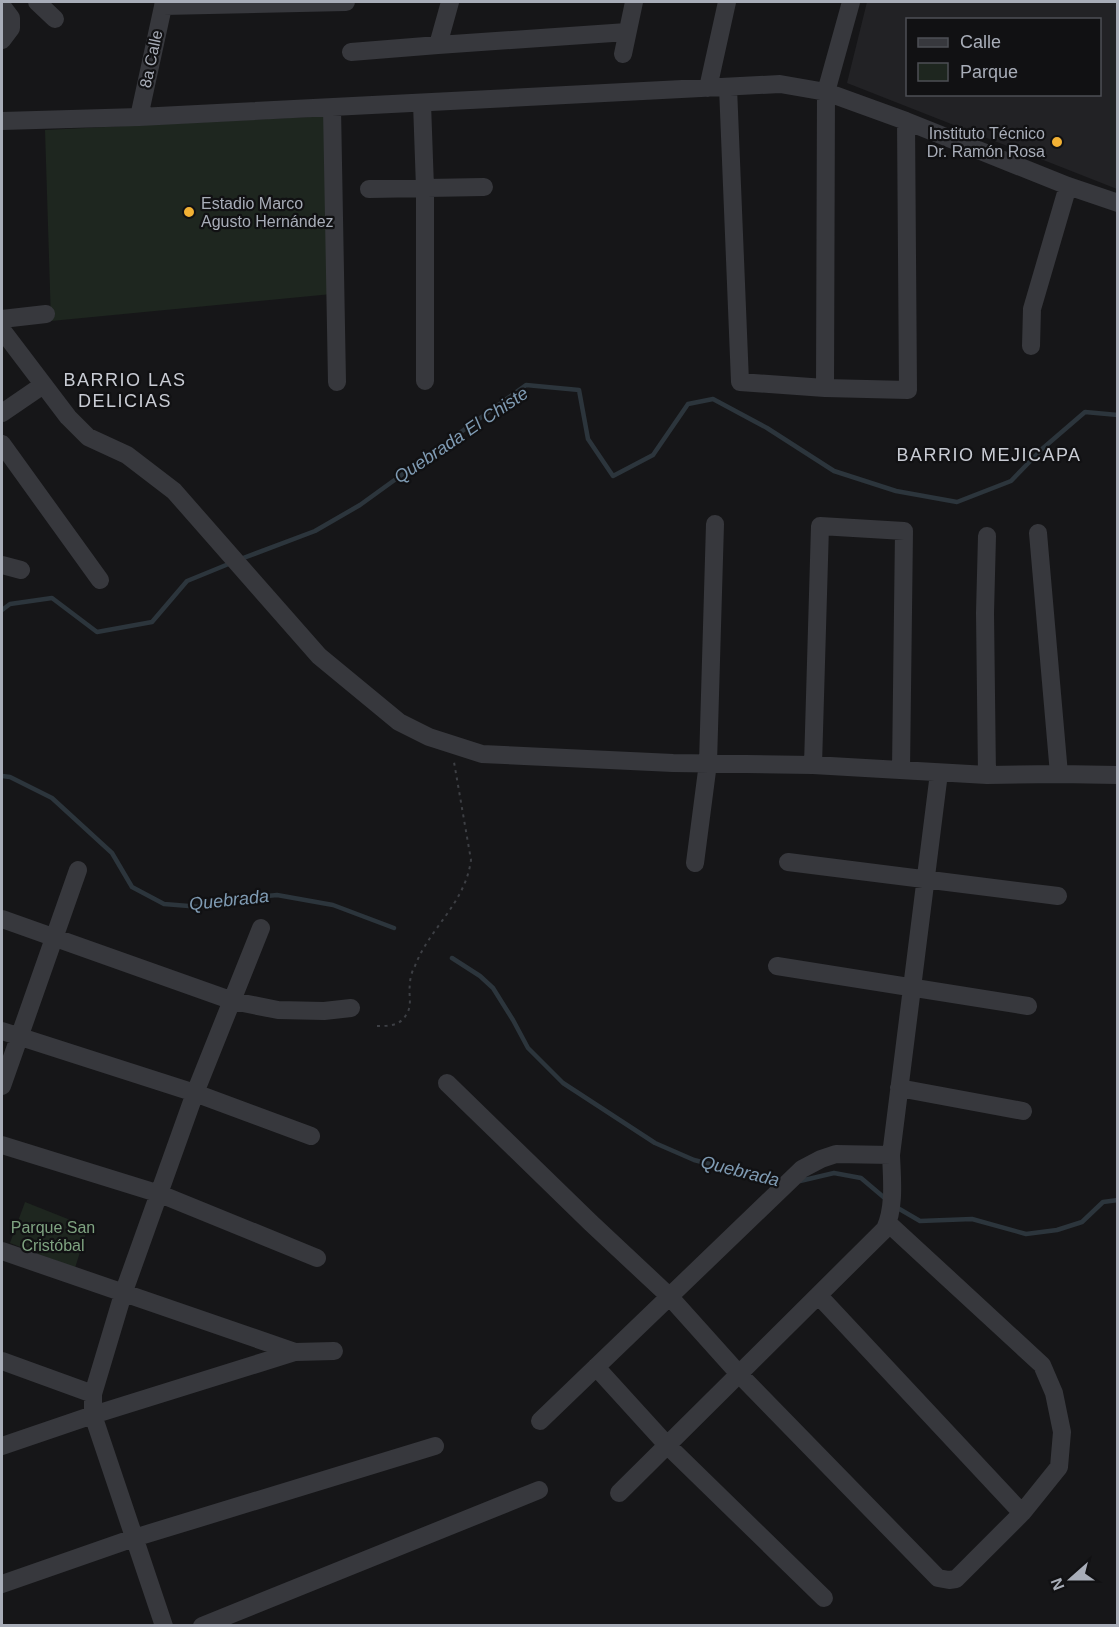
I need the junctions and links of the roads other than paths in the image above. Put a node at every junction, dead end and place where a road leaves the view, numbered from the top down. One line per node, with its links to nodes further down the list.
1 (37, 2): 9 (street)
2 (346, 2): 7 (street)
3 (450, 2): 12 (street)
4 (634, 2): 10 (street)
5 (727, 2): 16 (street)
6 (851, 2): 17 (street)
7 (163, 4): 20 (street, 8a Calle)
8 (2, 6): 11 (street)
9 (56, 19)
10 (627, 32): 12 (street); 14 (street)
11 (2, 40)
12 (438, 45): 13 (street)
13 (351, 52)
14 (623, 54)
15 (728, 87): 16 (street); 17 (street); 35 (street)
16 (708, 88): 18 (street)
17 (826, 92): 22 (street); 35 (street)
18 (422, 103): 19 (street); 25 (street)
19 (332, 108): 20 (street); 33 (street)
20 (139, 117): 21 (street)
21 (2, 120)
22 (906, 121): 23 (street); 35 (street)
23 (1068, 186): 27 (street); 31 (street)
24 (484, 187): 25 (street)
25 (425, 188): 26 (street); 32 (street)
26 (369, 189)
27 (1118, 203)
28 (46, 314): 29 (street)
29 (2, 319)
30 (2, 330): 34 (street)
31 (1031, 346)
32 (425, 381)
33 (337, 382)
34 (43, 385): 36 (street); 44 (street)
35 (825, 388)
36 (2, 413)
37 (2, 444): 43 (street)
38 (715, 524): 44 (street)
39 (1038, 533): 48 (street)
40 (987, 536): 49 (street)
41 (2, 565): 42 (street)
42 (21, 570)
43 (100, 580)
44 (708, 763): 45 (street); 52 (street)
45 (813, 765): 46 (street); 46 (street)
46 (901, 770): 47 (street)
47 (939, 773): 49 (street); 54 (street)
48 (1059, 774): 49 (street); 50 (street)
49 (987, 775)
50 (1118, 775)
51 (788, 862): 54 (street)
52 (695, 863)
53 (78, 870): 58 (street)
54 (926, 879): 55 (street); 60 (street)
55 (1058, 896)
56 (2, 919): 58 (street)
57 (261, 928): 61 (street)
58 (55, 938): 61 (street); 65 (street)
59 (777, 966): 60 (street)
60 (912, 988): 62 (street); 68 (street)
61 (233, 1001): 63 (street); 69 (street)
62 (1028, 1006)
63 (351, 1008)
64 (2, 1030): 65 (street)
65 (19, 1037): 67 (street); 69 (street)
66 (447, 1083): 79 (street)
67 (2, 1086)
68 (899, 1088): 70 (street); 73 (street)
69 (195, 1093): 71 (street); 74 (street)
70 (1023, 1111)
71 (311, 1136)
72 (2, 1145): 74 (street)
73 (891, 1155): 75 (street); 79 (street)
74 (160, 1194): 77 (street); 78 (street)
75 (888, 1222): 80 (street); 94 (street)
76 (2, 1251): 78 (street)
77 (317, 1258)
78 (123, 1294): 82 (street); 86 (street)
79 (669, 1296): 84 (street); 85 (street)
80 (819, 1296): 85 (street); 94 (street)
81 (334, 1351): 82 (street)
82 (295, 1352): 87 (street)
83 (2, 1361): 86 (street)
84 (596, 1367): 88 (street); 89 (street)
85 (739, 1374): 89 (street); 94 (street)
86 (93, 1394): 87 (street)
87 (93, 1415): 90 (street); 95 (street)
88 (540, 1421)
89 (668, 1445): 93 (street); 97 (street)
90 (2, 1446)
91 (435, 1446): 95 (street)
92 (539, 1490): 99 (street)
93 (619, 1493)
94 (1022, 1514)
95 (134, 1538): 96 (street); 98 (street)
96 (2, 1584)
97 (824, 1598)
98 (164, 1626)
99 (202, 1626)

